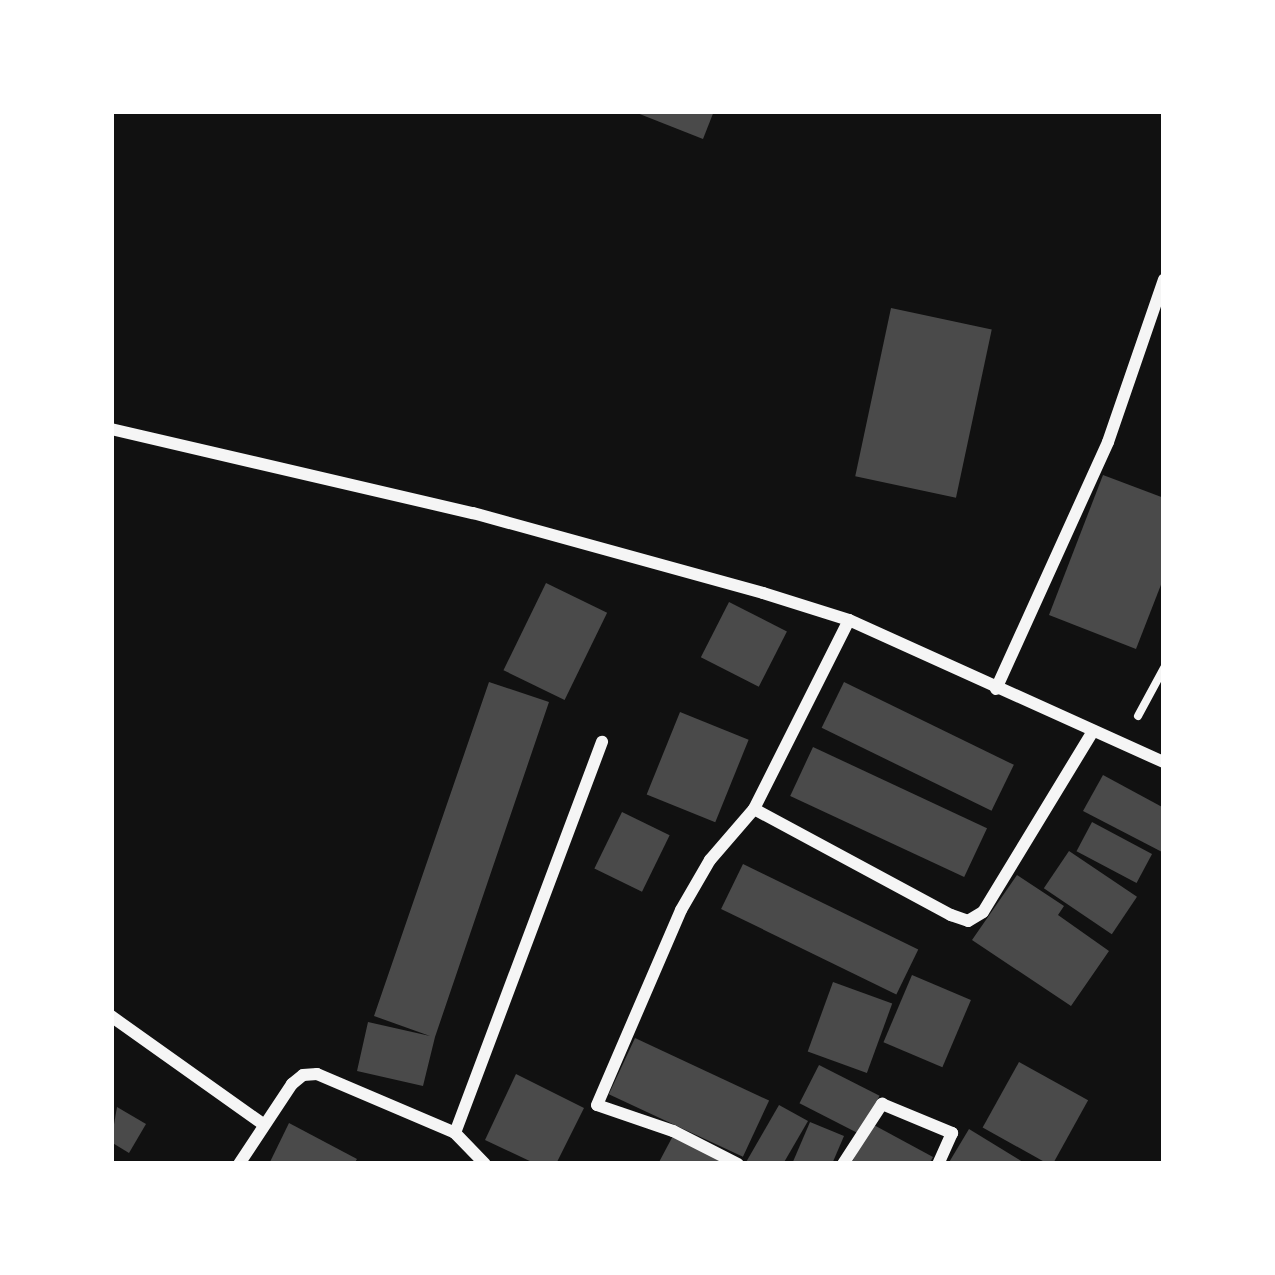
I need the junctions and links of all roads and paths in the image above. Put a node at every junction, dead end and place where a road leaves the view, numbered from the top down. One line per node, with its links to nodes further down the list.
1 (1164, 279): 5 (street)
2 (111, 429): 3 (street)
3 (849, 620): 5 (street); 10 (street)
4 (1164, 668): 8 (path)
5 (996, 689): 6 (street)
6 (1093, 731): 8 (street); 10 (street)
7 (602, 742): 13 (street)
8 (1123, 743): 9 (street)
9 (1164, 762)
10 (754, 808): 16 (street)
11 (111, 1016): 12 (street)
12 (263, 1124): 13 (street); 14 (street)
13 (455, 1133): 15 (street)
14 (239, 1164)
15 (485, 1164)
16 (738, 1164)
17 (843, 1164): 18 (street)
18 (938, 1164)

